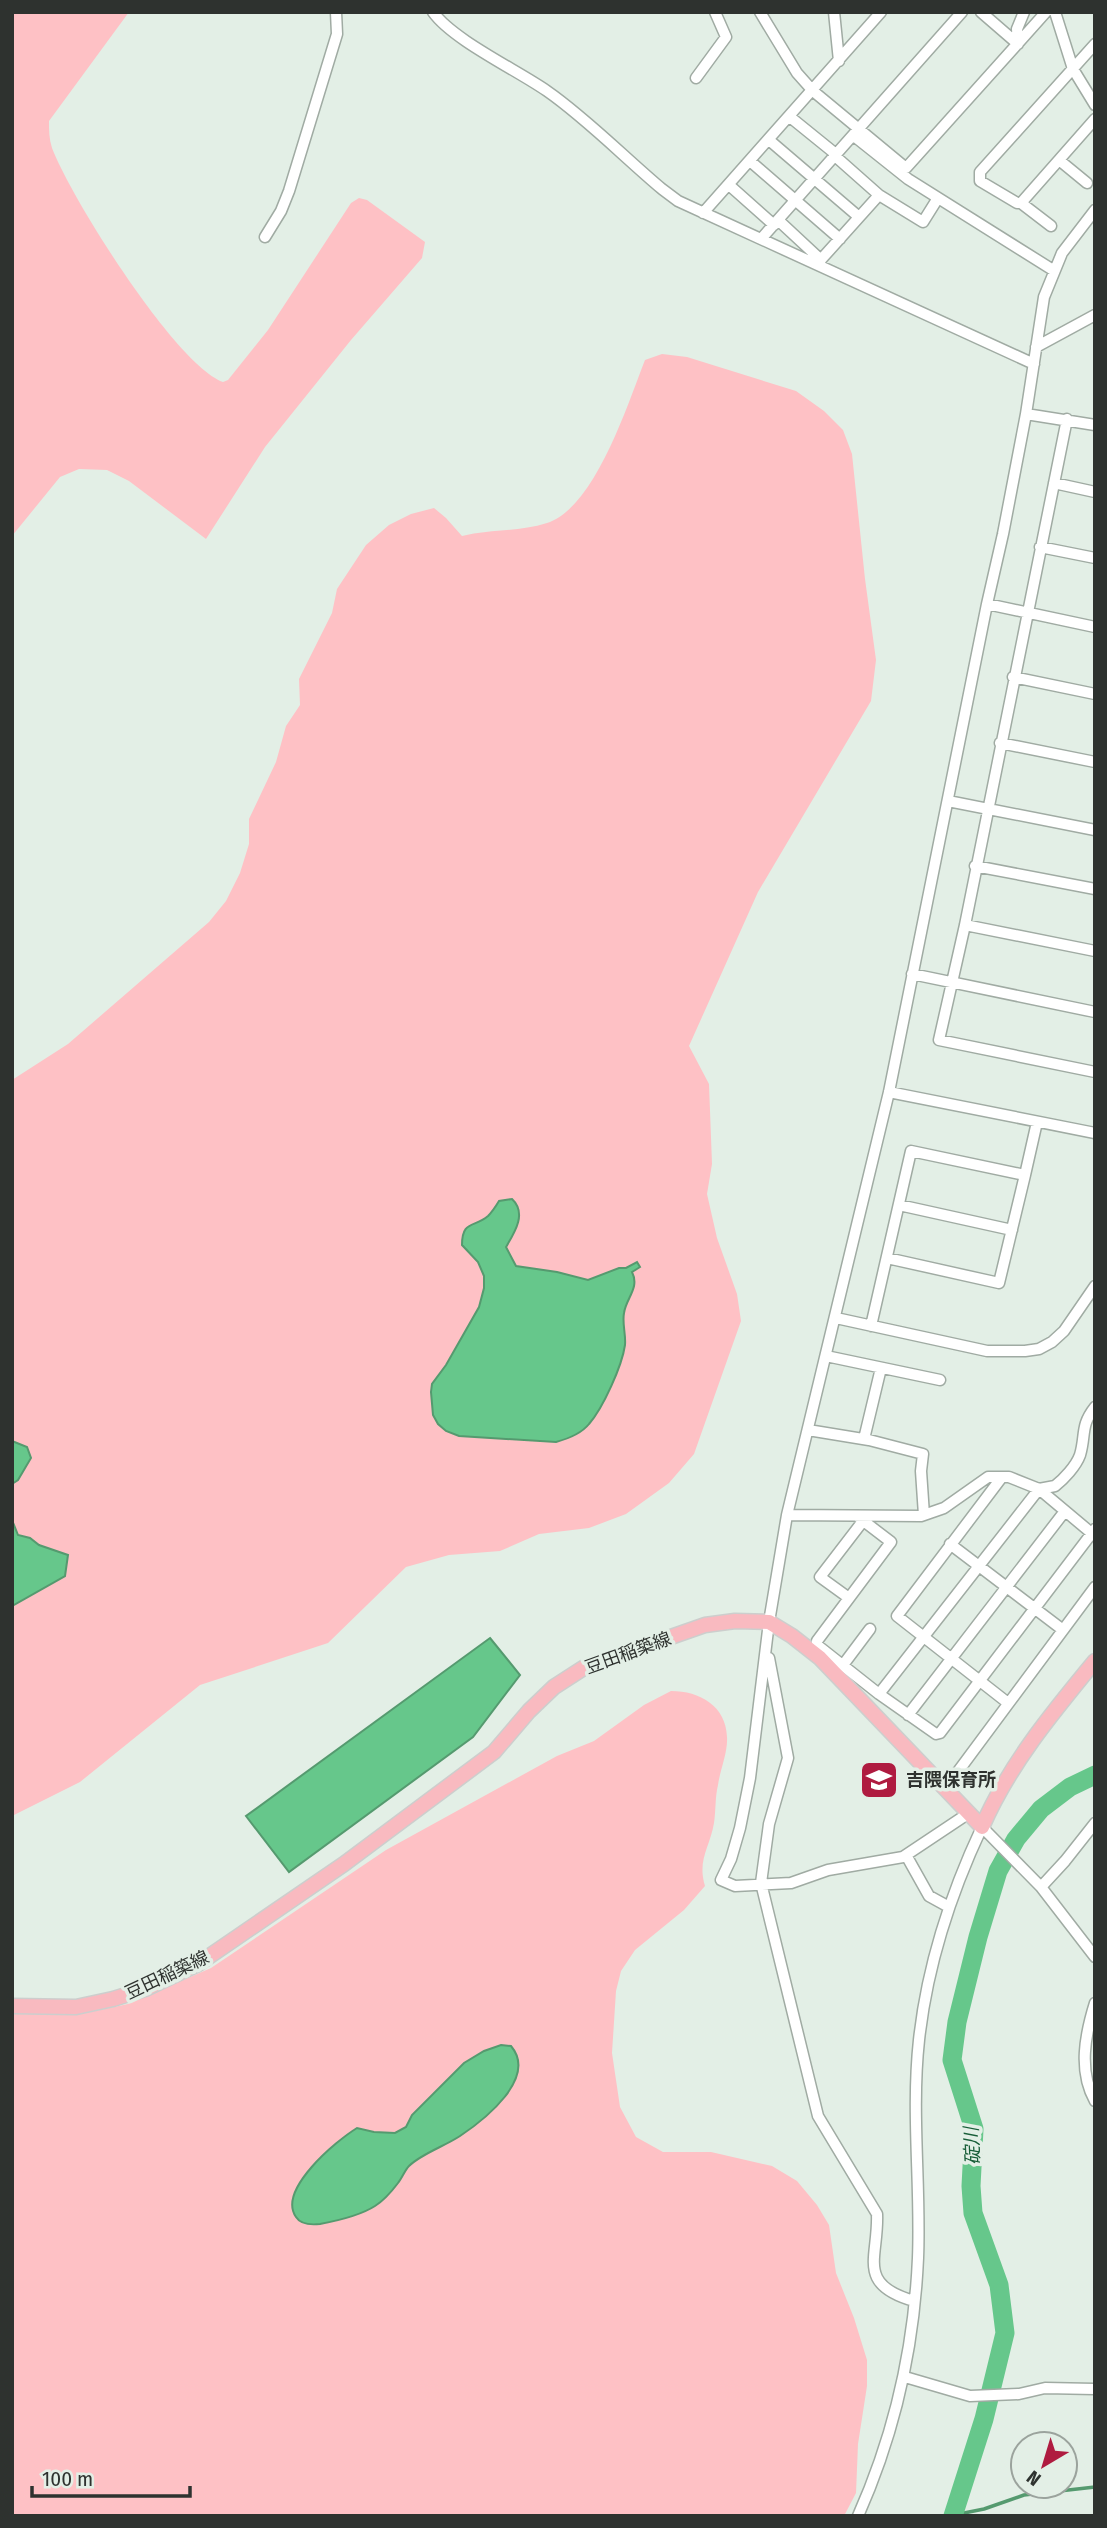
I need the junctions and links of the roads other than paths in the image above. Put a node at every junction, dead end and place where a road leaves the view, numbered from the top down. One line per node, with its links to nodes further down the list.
1 (336, 12): 38 (street)
2 (433, 12): 34 (street)
3 (715, 12): 16 (street)
4 (760, 12): 17 (street)
5 (834, 12): 14 (street)
6 (881, 12): 14 (street)
7 (962, 12): 21 (street)
8 (981, 12): 12 (street)
9 (1024, 12): 12 (street)
10 (1046, 12): 12 (street)
11 (1055, 12): 15 (street)
12 (1018, 44): 21 (street)
13 (1095, 44): 15 (street)
14 (839, 61): 17 (street)
15 (1073, 68): 18 (street); 32 (street)
16 (696, 78)
17 (813, 91): 19 (street); 21 (street)
18 (1095, 105)
19 (790, 117): 22 (street); 23 (street)
20 (1095, 119): 24 (street)
21 (857, 133): 23 (street); 30 (street)
22 (769, 140): 25 (street); 26 (street)
23 (835, 156): 26 (street); 29 (street)
24 (1059, 160): 27 (street); 32 (street)
25 (750, 161): 28 (street); 31 (street)
26 (816, 178): 31 (street); 35 (street)
27 (1087, 183)
28 (729, 185): 34 (street); 36 (street)
29 (879, 195): 30 (street); 35 (street)
30 (938, 198): 42 (street)
31 (796, 200): 36 (street); 40 (street)
32 (1021, 202): 37 (street)
33 (1095, 209): 42 (street)
34 (704, 213): 39 (street)
35 (859, 217): 40 (street)
36 (776, 223): 39 (street); 41 (street)
37 (1051, 226)
38 (265, 237)
39 (761, 239): 41 (street)
40 (840, 239): 41 (street)
41 (819, 262): 45 (street)
42 (1053, 270): 44 (street)
43 (1095, 315): 44 (street)
44 (1036, 346): 45 (street)
45 (1034, 364): 46 (street)
46 (1026, 414): 47 (street); 53 (street)
47 (1067, 419): 48 (street); 49 (street)
48 (1095, 425)
49 (1054, 483): 50 (street); 51 (street)
50 (1095, 492)
51 (1040, 547): 52 (street); 54 (street)
52 (1095, 558)
53 (987, 604): 54 (street); 60 (street)
54 (1027, 613): 55 (street); 56 (street)
55 (1095, 627)
56 (1013, 677): 57 (street); 58 (street)
57 (1095, 694)
58 (1000, 743): 59 (street); 61 (street)
59 (1095, 762)
60 (948, 801): 61 (street); 67 (street)
61 (987, 808): 62 (street); 63 (street)
62 (1095, 830)
63 (975, 866): 64 (street); 65 (street)
64 (1095, 889)
65 (965, 925): 66 (street); 68 (street)
66 (1095, 951)
67 (912, 974): 68 (street); 71 (street)
68 (951, 982): 69 (street); 70 (street)
69 (1095, 1012)
70 (1095, 1072)
71 (890, 1092): 72 (street); 79 (street)
72 (1037, 1122): 73 (street); 74 (street)
73 (1095, 1133)
74 (1025, 1175): 75 (street); 76 (street)
75 (899, 1205): 76 (street); 77 (street)
76 (1012, 1230): 77 (street)
77 (887, 1258): 80 (street)
78 (1095, 1286): 80 (street)
79 (836, 1318): 80 (street); 81 (street)
80 (871, 1326)
81 (826, 1356): 82 (street); 85 (street)
82 (881, 1368): 83 (street); 86 (street)
83 (940, 1380)
84 (1095, 1407): 88 (street)
85 (808, 1430): 86 (street); 90 (street)
86 (864, 1439): 91 (street)
87 (1002, 1476): 88 (street); 91 (street); 94 (street)
88 (1039, 1489): 89 (street); 95 (street)
89 (1065, 1511): 93 (street); 96 (street)
90 (787, 1515): 92 (street); 100 (street)
91 (924, 1516): 92 (street)
92 (860, 1518): 98 (street); 98 (street)
93 (1094, 1532): 99 (street)
94 (950, 1544): 95 (street); 103 (street)
95 (978, 1564): 96 (street); 103 (street)
96 (1007, 1586): 99 (street); 106 (street)
97 (1095, 1587): 102 (street)
98 (849, 1598): 105 (street)
99 (1034, 1608): 102 (street); 109 (street)
100 (769, 1622): 104 (street); 105 (main road); 123 (main road, 豆田稲築線)
101 (870, 1629): 108 (street)
102 (1063, 1630): 111 (street)
103 (923, 1637): 106 (street); 110 (street)
104 (767, 1646): 118 (street); 118 (street)
105 (814, 1648): 108 (street); 113 (main road)
106 (951, 1659): 109 (street); 112 (street)
107 (1095, 1661): 116 (main road)
108 (843, 1665): 110 (street)
109 (979, 1680): 111 (street); 112 (street)
110 (879, 1694): 112 (street)
111 (1008, 1703): 113 (street)
112 (908, 1715)
113 (945, 1789): 114 (main road)
114 (969, 1813): 116 (main road); 117 (street)
115 (1095, 1823): 119 (street)
116 (982, 1827): 119 (street); 120 (street)
117 (906, 1855): 118 (street); 120 (street)
118 (761, 1883): 125 (street)
119 (1041, 1887): 121 (street)
120 (949, 1907): 125 (street)
121 (1095, 1957)
122 (1095, 2003): 124 (street)
123 (12, 2006)
124 (1095, 2101)
125 (914, 2301): 126 (street)
126 (905, 2377): 127 (street); 128 (street)
127 (1095, 2389)
128 (858, 2516)

